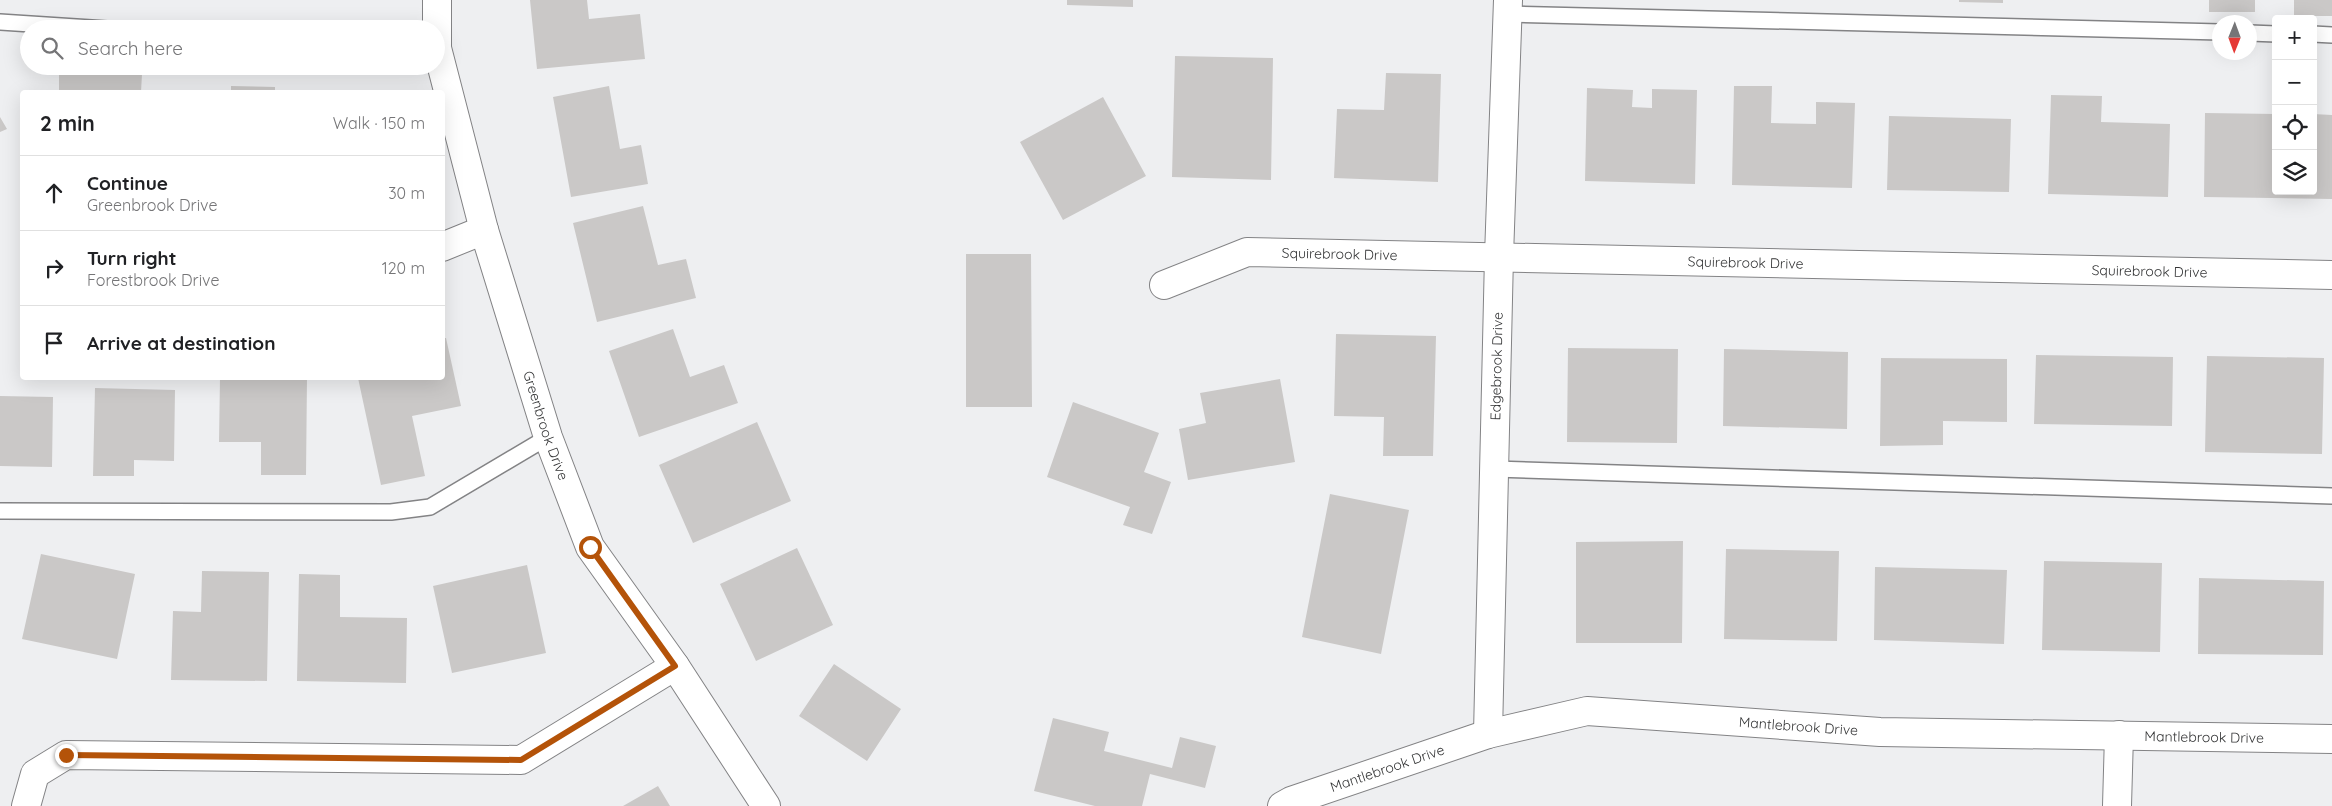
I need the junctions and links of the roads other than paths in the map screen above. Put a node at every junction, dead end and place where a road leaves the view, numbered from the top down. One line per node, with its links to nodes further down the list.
1 (437, 0): 3 (street, Greenbrook Drive)
2 (1508, 7): 6 (lane); 14 (street, Edgebrook Drive)
3 (437, 20)
4 (0, 22): 5 (lane)
5 (20, 23)
6 (2212, 32)
7 (2257, 33): 8 (lane)
8 (2272, 34)
9 (2317, 34): 10 (lane)
10 (2332, 35)
11 (444, 75): 12 (street, Greenbrook Drive)
12 (484, 230): 13 (street); 17 (street, Greenbrook Drive)
13 (445, 245)
14 (1499, 256): 15 (street, Squirebrook Drive); 16 (street, Squirebrook Drive); 18 (street, Edgebrook Drive)
15 (2332, 275)
16 (1164, 285)
17 (548, 438): 20 (lane); 21 (street, Greenbrook Drive)
18 (1494, 469): 19 (lane); 22 (street, Edgebrook Drive)
19 (2332, 496)
20 (0, 511)
21 (675, 666): 25 (street); 26 (street, Greenbrook Drive)
22 (1488, 734): 23 (street, Mantlebrook Drive); 27 (street, Mantlebrook Drive)
23 (2119, 735): 24 (street, Mantlebrook Drive); 28 (street)
24 (2332, 739)
25 (26, 806)
26 (766, 806)
27 (1282, 806)
28 (2117, 806)

